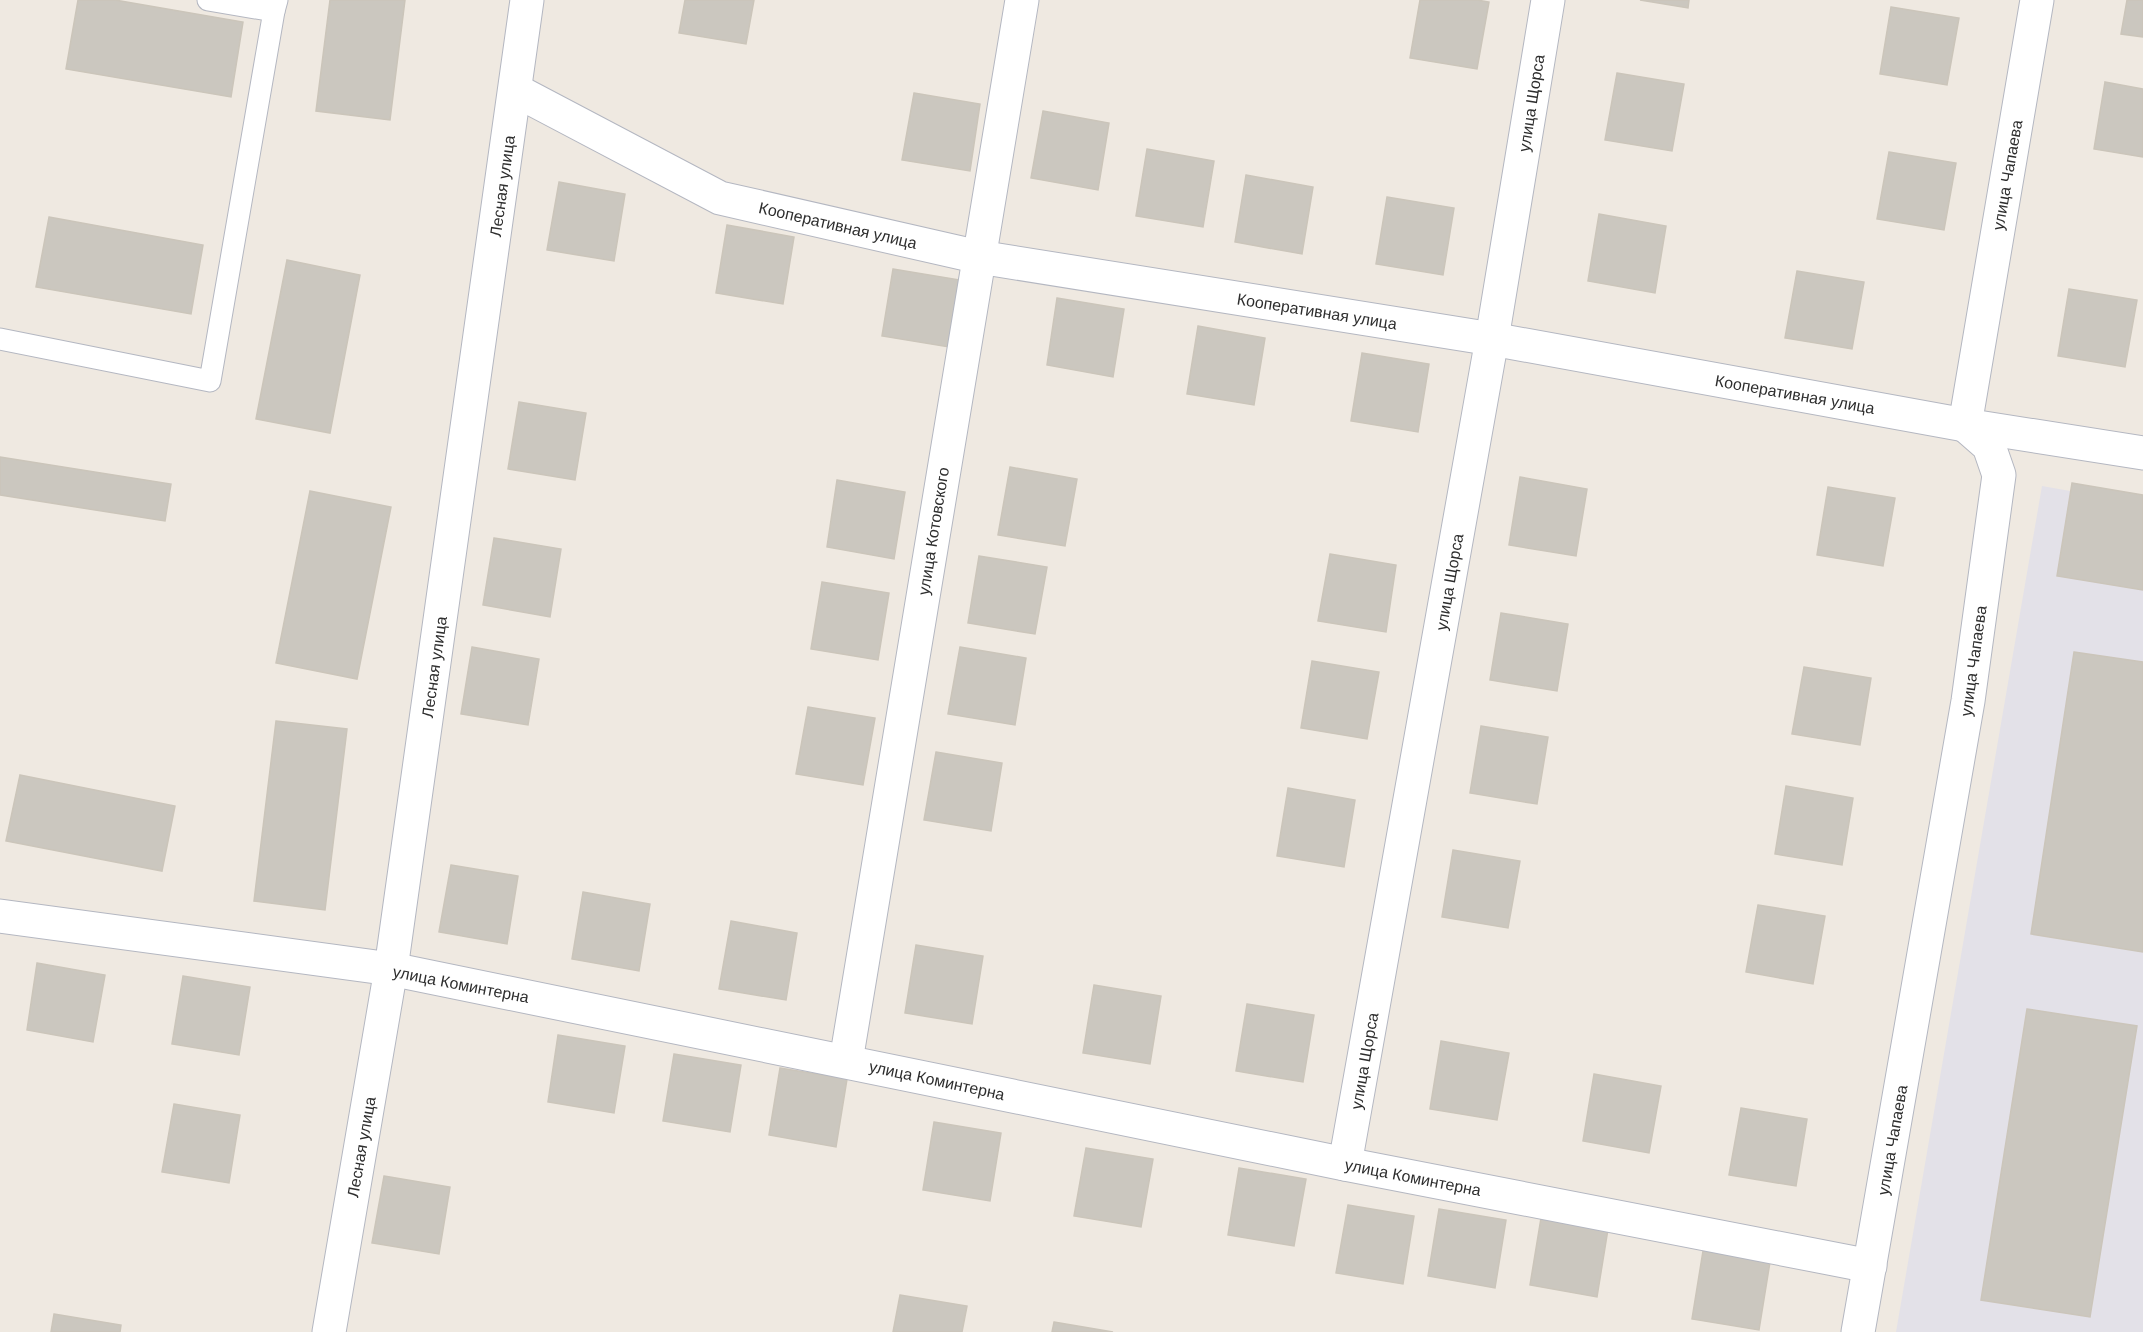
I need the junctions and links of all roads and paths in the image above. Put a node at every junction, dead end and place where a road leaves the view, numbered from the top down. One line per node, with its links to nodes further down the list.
1 (208, 0): 6 (lane)
2 (527, 0): 7 (street, Лесная улица)
3 (1022, 0): 8 (street, улица Котовского)
4 (1548, 0): 10 (street, улица Щорса)
5 (2037, 0): 11 (street, улица Чапаева)
6 (276, 6): 9 (lane)
7 (515, 90): 8 (street, Кооперативная улица); 14 (street, Лесная улица)
8 (979, 257): 10 (street, Кооперативная улица); 15 (street, улица Котовского)
9 (0, 339)
10 (1492, 339): 11 (street, Кооперативная улица); 16 (street, улица Щорса)
11 (1965, 425): 12 (street, Кооперативная улица); 17 (street, улица Чапаева)
12 (2143, 453)
13 (0, 916): 14 (street, улица Коминтерна)
14 (391, 969): 15 (street, улица Коминтерна); 18 (street, Лесная улица)
15 (846, 1062): 16 (street, улица Коминтерна)
16 (1345, 1164): 17 (street, улица Коминтерна)
17 (1870, 1266): 19 (street, улица Чапаева)
18 (329, 1332)
19 (1858, 1332)

